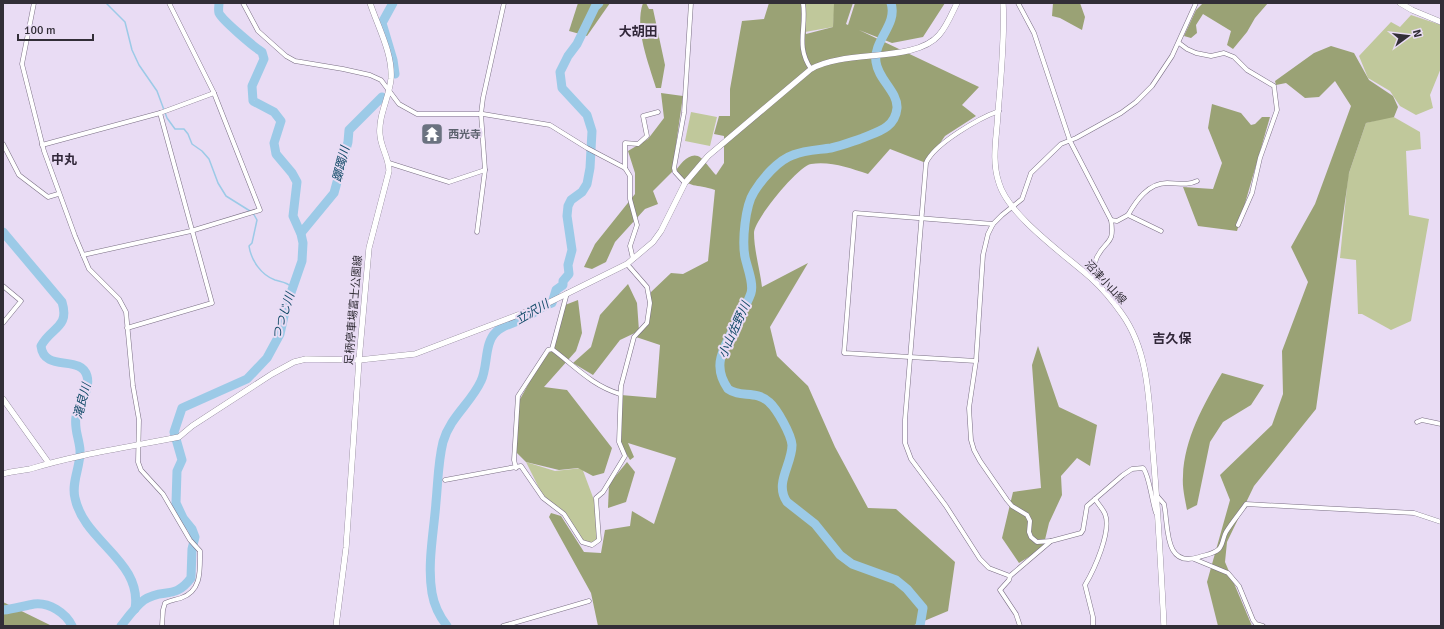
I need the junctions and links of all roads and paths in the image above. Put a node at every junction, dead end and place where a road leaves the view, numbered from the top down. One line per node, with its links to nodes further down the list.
1 (34, 3): 24 (street)
2 (169, 3): 17 (street)
3 (243, 3): 16 (street)
4 (370, 3): 16 (main road, 足柄停車場富士公園線)
5 (504, 3): 21 (street)
6 (691, 3): 29 (street)
7 (804, 3): 15 (street)
8 (957, 3): 15 (main road)
9 (1003, 3): 18 (main road, 沼津小山線)
10 (1018, 3): 22 (street)
11 (1196, 3): 14 (street)
12 (1400, 3): 13 (main road)
13 (1441, 22)
14 (1179, 43): 22 (street); 36 (street)
15 (811, 69): 29 (main road)
16 (389, 90): 21 (street); 25 (main road, 足柄停車場富士公園線)
17 (214, 93): 20 (street); 37 (street)
18 (999, 111): 31 (main road, 沼津小山線); 33 (street)
19 (658, 112): 26 (street)
20 (160, 113): 24 (street); 37 (street)
21 (482, 114): 26 (street); 27 (street)
22 (1070, 141): 31 (street); 34 (street)
23 (3, 144): 30 (street)
24 (42, 145): 30 (street)
25 (389, 163): 27 (street); 50 (main road, 足柄停車場富士公園線)
26 (625, 168): 41 (street)
27 (485, 170): 39 (street)
28 (1197, 181): 32 (street)
29 (685, 183): 41 (main road)
30 (58, 194): 40 (street)
31 (1012, 208): 35 (street); 43 (main road, 沼津小山線)
32 (1128, 215): 34 (street); 38 (street)
33 (920, 218): 35 (street); 49 (street); 49 (street)
34 (1111, 220): 43 (street)
35 (993, 224): 51 (street)
36 (1238, 225)
37 (191, 231): 40 (street); 47 (street)
38 (1161, 231)
39 (477, 232)
40 (83, 255): 47 (street)
41 (633, 259): 42 (main road)
42 (627, 264): 45 (main road); 52 (street)
43 (1092, 279): 61 (main road, 沼津小山線)
44 (3, 286): 46 (street)
45 (568, 293): 48 (street); 50 (main road)
46 (3, 323)
47 (127, 328): 56 (street)
48 (552, 349): 52 (street); 58 (street)
49 (910, 357): 51 (street); 67 (street)
50 (359, 360): 56 (main road); 70 (main road, 足柄停車場富士公園線)
51 (976, 361): 65 (street)
52 (620, 394): 58 (street)
53 (3, 399): 57 (main road)
54 (1417, 422): 55 (street)
55 (1441, 424)
56 (138, 446): 57 (main road); 69 (street)
57 (48, 462): 59 (main road)
58 (516, 468): 60 (street)
59 (3, 474)
60 (445, 480)
61 (1156, 496): 63 (main road, 沼津小山線); 66 (street)
62 (1095, 499): 63 (street); 65 (street); 73 (street)
63 (1158, 519): 74 (main road, 沼津小山線)
64 (1441, 522): 66 (street)
65 (1051, 540): 67 (street)
66 (1194, 559): 75 (street)
67 (1010, 576): 72 (street)
68 (589, 601): 71 (street)
69 (162, 626)
70 (336, 626)
71 (503, 626)
72 (1020, 626)
73 (1093, 626)
74 (1164, 626)
75 (1263, 626)

